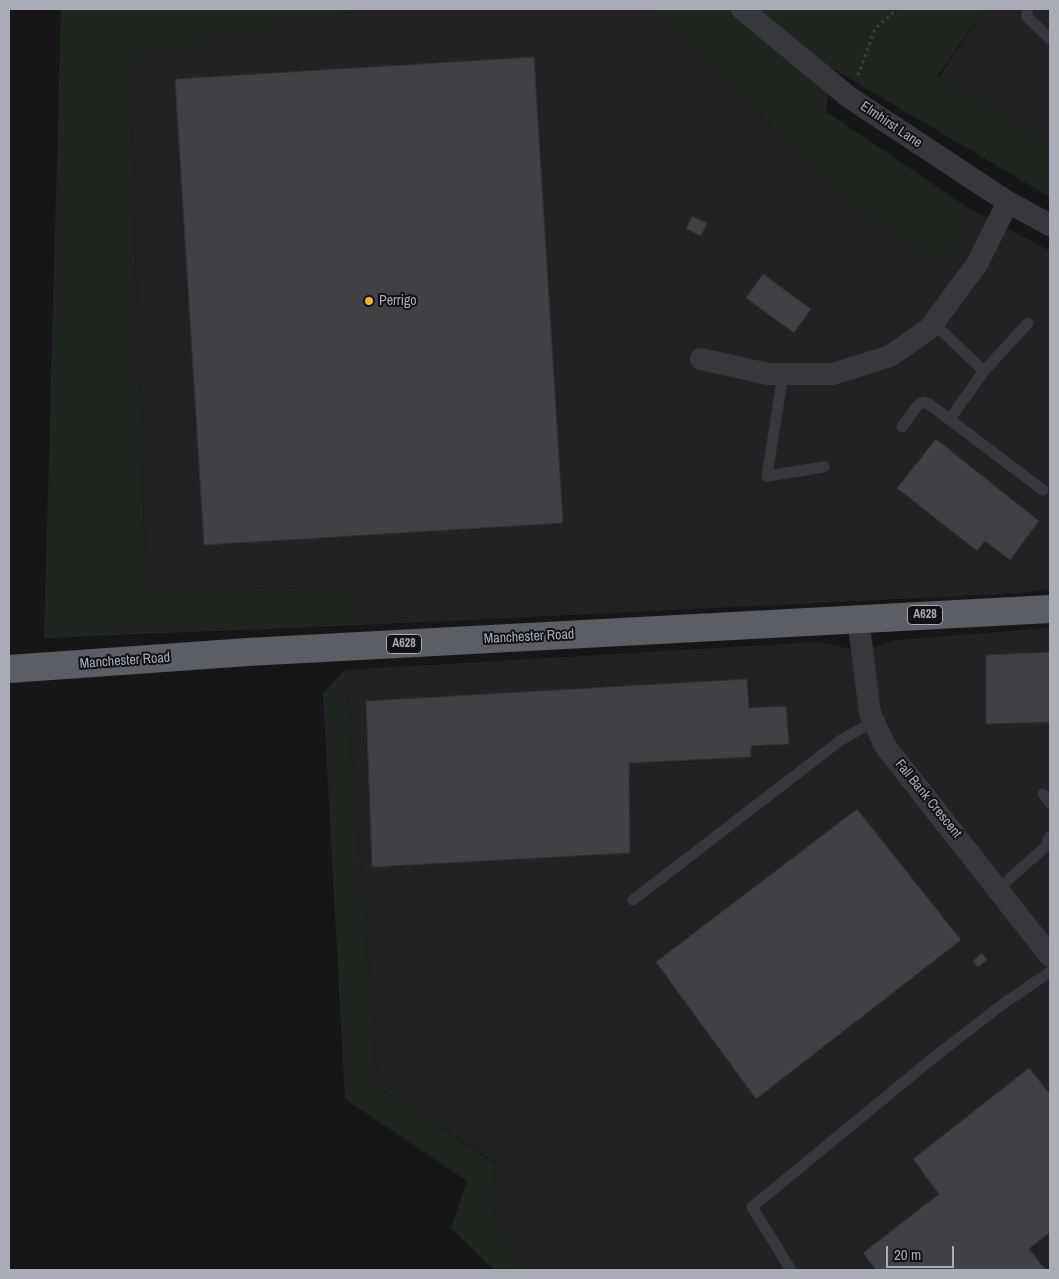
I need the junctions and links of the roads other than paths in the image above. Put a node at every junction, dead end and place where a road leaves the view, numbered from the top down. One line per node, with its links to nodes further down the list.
1 (742, 9): 4 (street, Elmhirst Lane)
2 (1027, 9): 3 (lane)
3 (1050, 39)
4 (1008, 202): 5 (street, Elmhirst Lane); 6 (street)
5 (1050, 226)
6 (933, 323): 9 (lane); 10 (street)
7 (1028, 323): 9 (lane)
8 (701, 359): 10 (street)
9 (984, 371): 11 (lane)
10 (783, 374): 13 (lane)
11 (950, 419): 12 (lane); 14 (lane)
12 (902, 426)
13 (824, 467)
14 (1042, 490)
15 (1050, 609): 16 (highway, Manchester Road / A628)
16 (858, 618): 17 (highway, Manchester Road / A628); 18 (street, Fall Bank Crescent)
17 (9, 668)
18 (873, 722): 22 (street, Fall Bank Crescent); 23 (lane)
19 (1043, 794): 20 (lane)
20 (1050, 803)
21 (1050, 836): 22 (lane)
22 (998, 889): 24 (street, Fall Bank Crescent)
23 (633, 900)
24 (1050, 956)
25 (1050, 972): 26 (lane)
26 (791, 1270)

